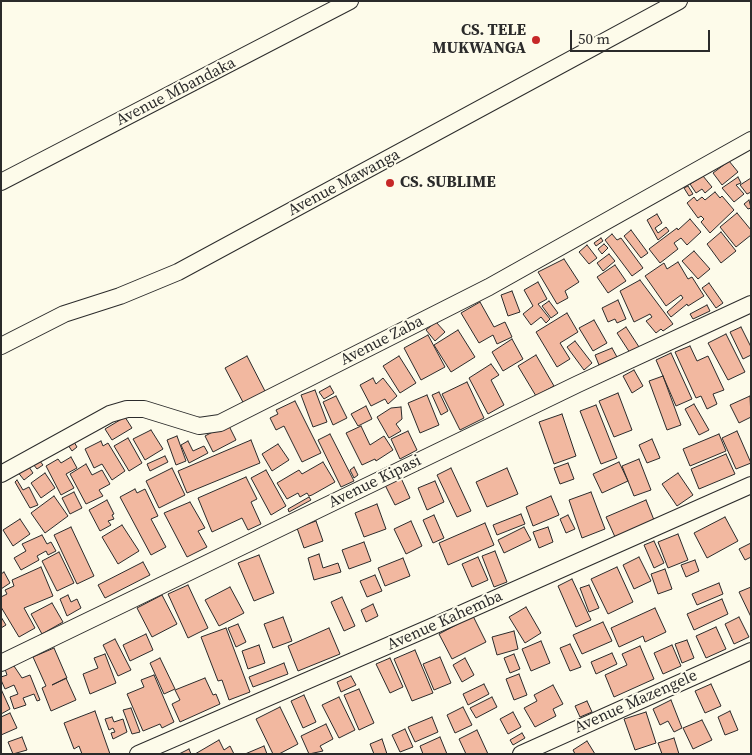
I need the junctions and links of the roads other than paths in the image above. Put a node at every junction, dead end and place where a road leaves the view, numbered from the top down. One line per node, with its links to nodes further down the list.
1 (350, 1): 4 (street, Avenue Mbandaka)
2 (679, 1): 6 (street, Avenue Mawanga)
3 (751, 140): 7 (street, Avenue Zaba)
4 (1, 182)
5 (751, 304): 10 (street, Avenue Kipasi)
6 (1, 346)
7 (1, 474)
8 (751, 485): 11 (street, Avenue Kahemba)
9 (751, 651): 12 (street, Avenue Mazengele)
10 (1, 663)
11 (138, 754)
12 (520, 754)

